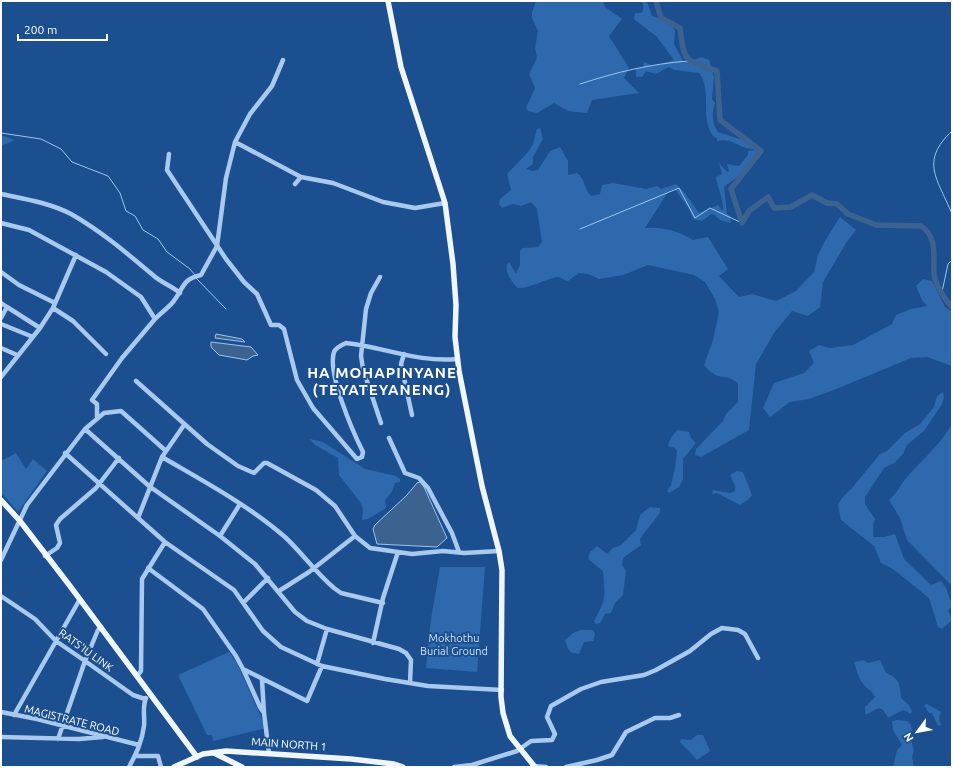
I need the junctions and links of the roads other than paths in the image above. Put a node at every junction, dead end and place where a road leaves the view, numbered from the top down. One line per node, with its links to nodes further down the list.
1 (388, 1): 8 (main road)
2 (283, 60): 3 (street)
3 (236, 142): 5 (street); 10 (street)
4 (169, 154): 10 (street)
5 (301, 177): 6 (street); 8 (street)
6 (295, 184)
7 (1, 194): 14 (street)
8 (445, 203): 28 (main road)
9 (1, 223): 11 (street)
10 (218, 246): 14 (street); 23 (street)
11 (76, 255): 16 (street); 19 (street)
12 (1, 272): 16 (street)
13 (380, 277): 23 (street)
14 (180, 293): 19 (street)
15 (1, 303): 17 (street)
16 (54, 305): 21 (street); 25 (street)
17 (7, 307): 18 (street); 21 (street)
18 (1, 318)
19 (155, 319): 32 (street)
20 (1, 324): 22 (street)
21 (40, 328): 22 (street)
22 (33, 337): 27 (street)
23 (361, 345): 26 (street); 33 (street)
24 (1, 348): 27 (street)
25 (106, 354)
26 (404, 354): 28 (street); 31 (street)
27 (17, 355): 29 (street)
28 (457, 359): 50 (main road)
29 (1, 377)
30 (136, 381): 34 (street)
31 (412, 415)
32 (98, 417): 35 (street); 37 (street)
33 (380, 424)
34 (184, 425): 37 (street); 48 (street)
35 (85, 429): 38 (street); 40 (street)
36 (389, 438): 52 (street)
37 (166, 451): 39 (street)
38 (66, 453): 41 (street); 46 (street)
39 (162, 457): 42 (street); 44 (street)
40 (119, 458): 41 (street); 42 (street)
41 (100, 483): 45 (street); 53 (street)
42 (149, 486): 45 (street); 47 (street)
43 (1, 500): 46 (main road)
44 (240, 504): 47 (street); 55 (street)
45 (138, 518): 49 (street)
46 (20, 521): 53 (main road); 54 (street)
47 (220, 536): 57 (street)
48 (355, 536): 51 (street); 55 (street)
49 (165, 542): 56 (street); 61 (street)
50 (499, 551): 52 (street); 74 (main road)
51 (398, 552): 52 (street); 62 (street)
52 (459, 552)
53 (45, 556): 60 (main road)
54 (1, 560)
55 (314, 567): 58 (street); 62 (street)
56 (148, 568): 70 (street); 71 (street)
57 (268, 578): 58 (street); 61 (street)
58 (279, 591): 64 (street)
59 (1, 596): 65 (street, RATS'IU LINK)
60 (80, 599): 63 (main road); 65 (street)
61 (244, 602): 69 (street)
62 (382, 603): 66 (street)
63 (101, 627): 68 (street); 71 (main road)
64 (327, 629): 66 (street); 69 (street)
65 (56, 641): 68 (street, RATS'IU LINK); 79 (street)
66 (373, 642): 73 (street)
67 (758, 658): 86 (street)
68 (85, 662): 76 (street, RATS'IU LINK); 81 (street)
69 (320, 665): 72 (street); 73 (street)
70 (243, 669): 72 (street); 78 (street)
71 (137, 676): 75 (main road)
72 (262, 680): 78 (street)
73 (410, 683): 74 (street)
74 (502, 690): 86 (main road)
75 (150, 694): 76 (street); 91 (main road)
76 (145, 699): 85 (street)
77 (1, 712): 79 (street, MAGISTRATE ROAD)
78 (264, 713): 89 (street)
79 (14, 715): 81 (street, MAGISTRATE ROAD)
80 (679, 715): 102 (street)
81 (64, 726): 83 (street, MAGISTRATE ROAD); 84 (street)
82 (1, 737): 84 (street)
83 (105, 737): 84 (street); 85 (street, MAGISTRATE ROAD)
84 (58, 739)
85 (140, 745): 90 (street)
86 (519, 749): 99 (street); 100 (main road)
87 (226, 751): 88 (main road, MAIN NORTH 1); 89 (main road, MAIN NORTH 1); 92 (main road)
88 (214, 752): 91 (main road, MAIN NORTH 1); 92 (main road)
89 (269, 753): 98 (main road, MAIN NORTH 1)
90 (136, 756): 94 (street); 95 (street)
91 (197, 757): 96 (main road, MAIN NORTH 1)
92 (225, 759): 93 (main road)
93 (232, 765): 97 (main road)
94 (129, 767)
95 (161, 767)
96 (174, 767)
97 (242, 767)
98 (404, 767)
99 (454, 767)
100 (534, 767): 101 (street)
101 (546, 767)
102 (566, 767)

